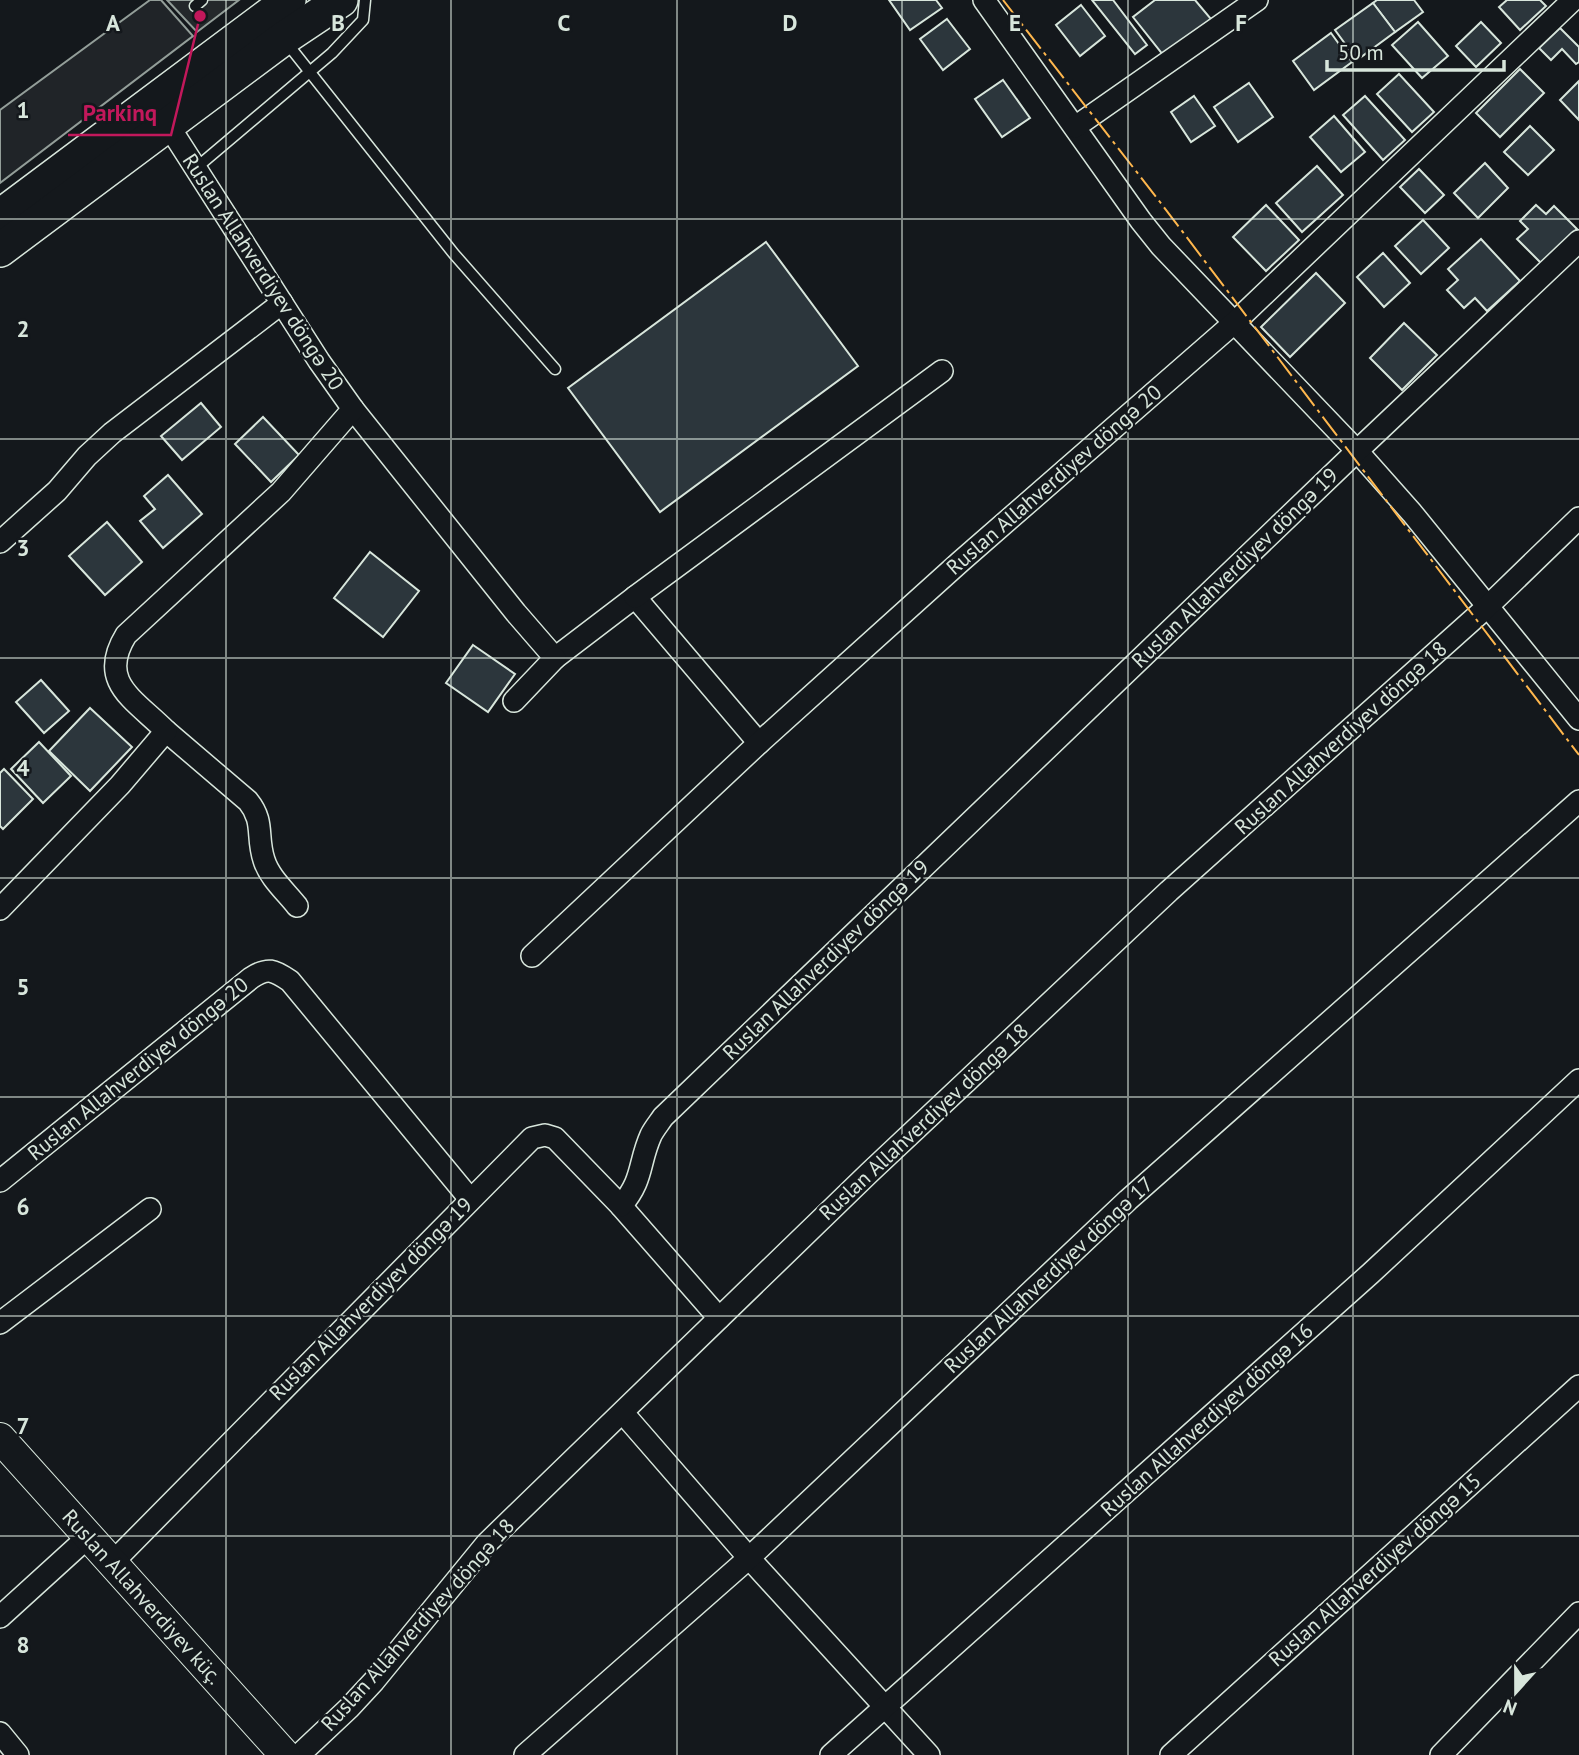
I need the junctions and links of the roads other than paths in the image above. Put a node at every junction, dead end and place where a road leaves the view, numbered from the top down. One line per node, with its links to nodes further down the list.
1 (289, 0): 12 (main road)
2 (341, 0): 7 (main road)
3 (365, 0): 8 (lane)
4 (984, 0): 10 (street)
5 (1257, 0): 10 (street)
6 (1573, 0): 16 (street, Ruslan Allahverdiyev döngə 20)
7 (284, 38): 8 (lane); 9 (main road)
8 (311, 72): 11 (lane); 17 (lane)
9 (168, 125): 11 (street, Ruslan Allahverdiyev döngə 20); 14 (main road)
10 (1075, 127): 16 (street)
11 (196, 168): 15 (street, Ruslan Allahverdiyev döngə 20)
12 (0, 216)
13 (1579, 241): 20 (street, Ruslan Allahverdiyev döngə 19)
14 (0, 250)
15 (282, 303): 19 (street, Ruslan Allahverdiyev döngə 20); 22 (street)
16 (1234, 323): 20 (street); 29 (street, Ruslan Allahverdiyev döngə 20)
17 (555, 369)
18 (942, 371): 23 (street)
19 (353, 409): 25 (street); 28 (street, Ruslan Allahverdiyev döngə 20)
20 (1357, 451): 24 (street); 37 (street, Ruslan Allahverdiyev döngə 19)
21 (1579, 518): 24 (street, Ruslan Allahverdiyev döngə 18)
22 (0, 542)
23 (635, 597): 25 (street); 29 (street)
24 (1487, 607): 27 (street); 39 (street, Ruslan Allahverdiyev döngə 18)
25 (555, 658): 26 (street)
26 (514, 701)
27 (1579, 719)
28 (166, 731): 31 (street); 32 (street)
29 (759, 743): 33 (street, Ruslan Allahverdiyev döngə 20)
30 (1579, 801): 45 (street, Ruslan Allahverdiyev döngə 17)
31 (297, 906)
32 (0, 909)
33 (532, 956)
34 (1579, 1080): 49 (street, Ruslan Allahverdiyev döngə 16)
35 (0, 1181): 36 (street, Ruslan Allahverdiyev döngə 20)
36 (470, 1199): 37 (street, Ruslan Allahverdiyev döngə 19); 46 (street, Ruslan Allahverdiyev döngə 19)
37 (621, 1206): 39 (street)
38 (150, 1209): 40 (street)
39 (719, 1318): 42 (street, Ruslan Allahverdiyev döngə 18)
40 (0, 1323)
41 (1579, 1385): 57 (street, Ruslan Allahverdiyev döngə 15)
42 (623, 1413): 45 (street); 53 (street, Ruslan Allahverdiyev döngə 18)
43 (0, 1438): 44 (street, Ruslan Allahverdiyev küç.)
44 (88, 1537): 46 (street, Ruslan Allahverdiyev küç.); 48 (street)
45 (749, 1558): 49 (street); 54 (street, Ruslan Allahverdiyev döngə 17)
46 (112, 1563): 52 (street, Ruslan Allahverdiyev küç.)
47 (1579, 1614): 58 (street)
48 (0, 1617)
49 (885, 1706): 55 (street, Ruslan Allahverdiyev döngə 16); 56 (street)
50 (0, 1733): 51 (street)
51 (18, 1755)
52 (285, 1755)
53 (299, 1755)
54 (525, 1755)
55 (831, 1755)
56 (929, 1755)
57 (1171, 1755)
58 (1441, 1755)

